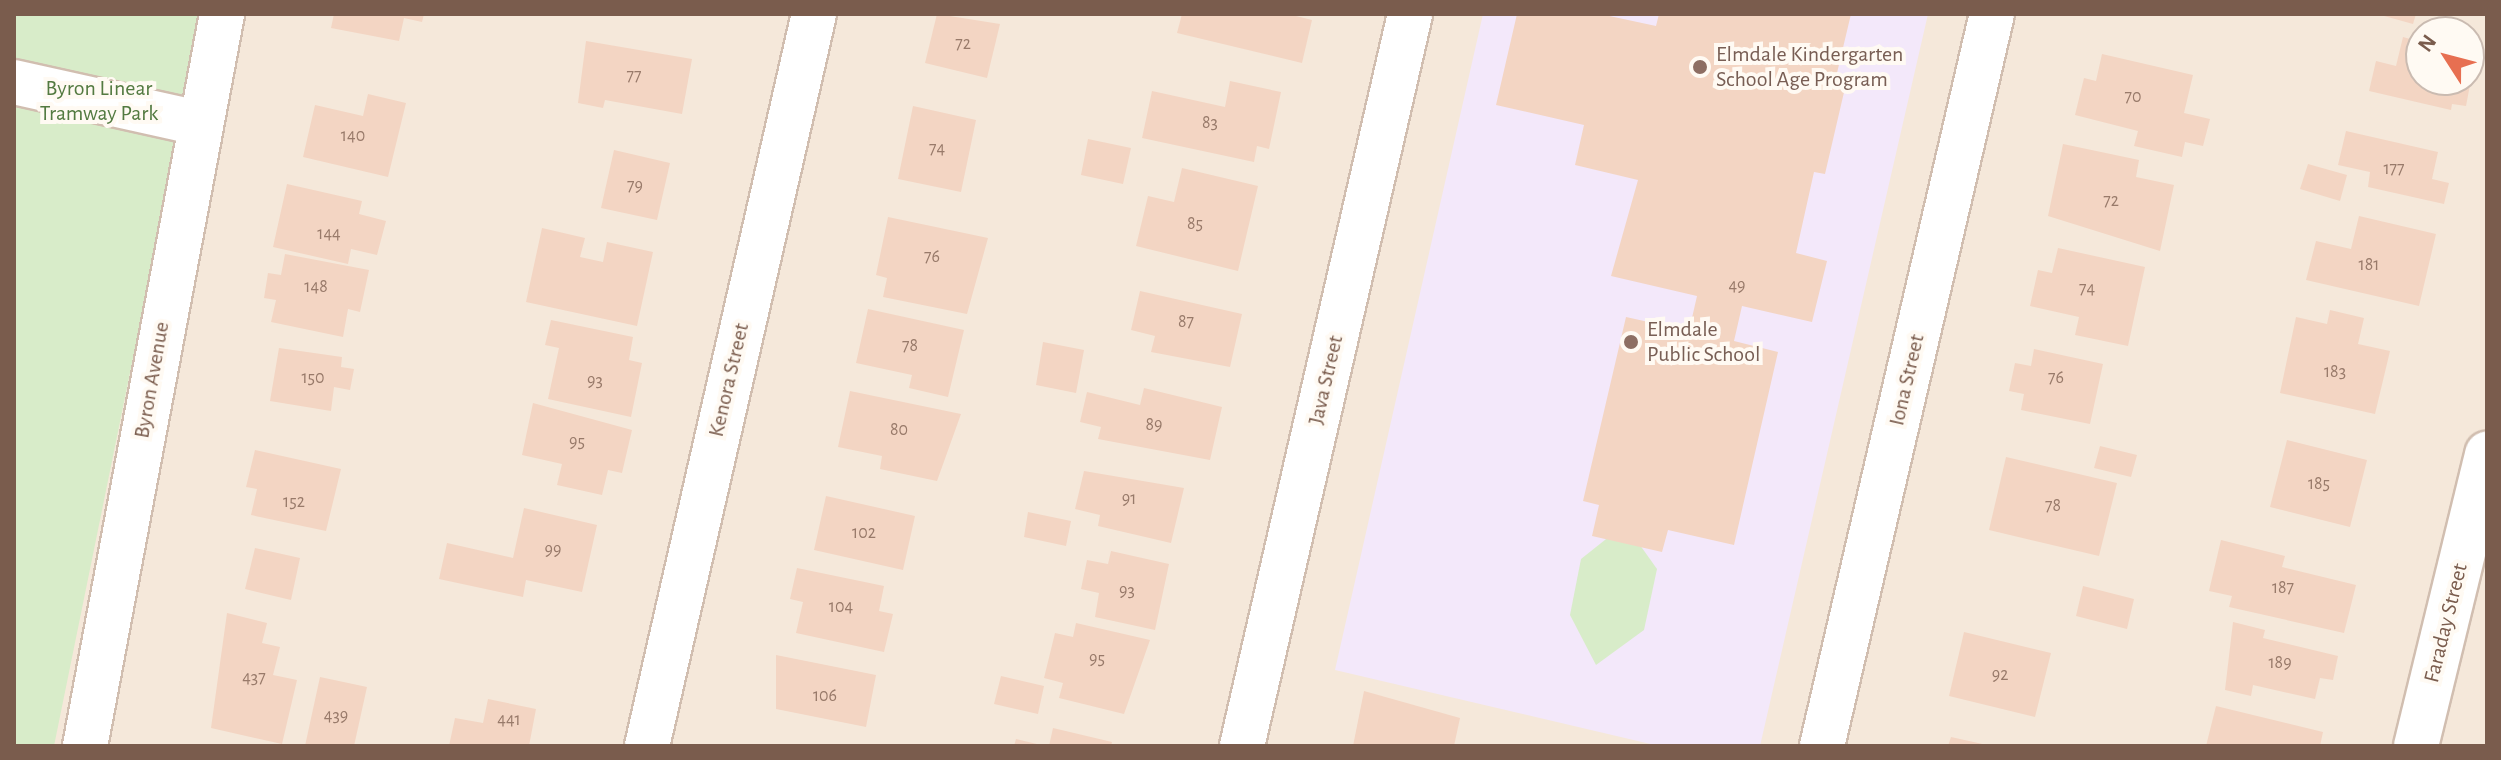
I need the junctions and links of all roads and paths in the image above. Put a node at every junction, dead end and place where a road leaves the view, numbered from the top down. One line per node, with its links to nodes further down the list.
1 (222, 14): 6 (street, Byron Avenue)
2 (814, 14): 9 (street, Kenora Street)
3 (1410, 14): 10 (street, Java Street)
4 (1992, 14): 11 (street, Iona Street)
5 (14, 82): 6 (street)
6 (199, 123): 8 (street, Byron Avenue)
7 (2487, 454): 12 (street, Faraday Street)
8 (85, 746)
9 (647, 746)
10 (1242, 746)
11 (1822, 746)
12 (2416, 746)

